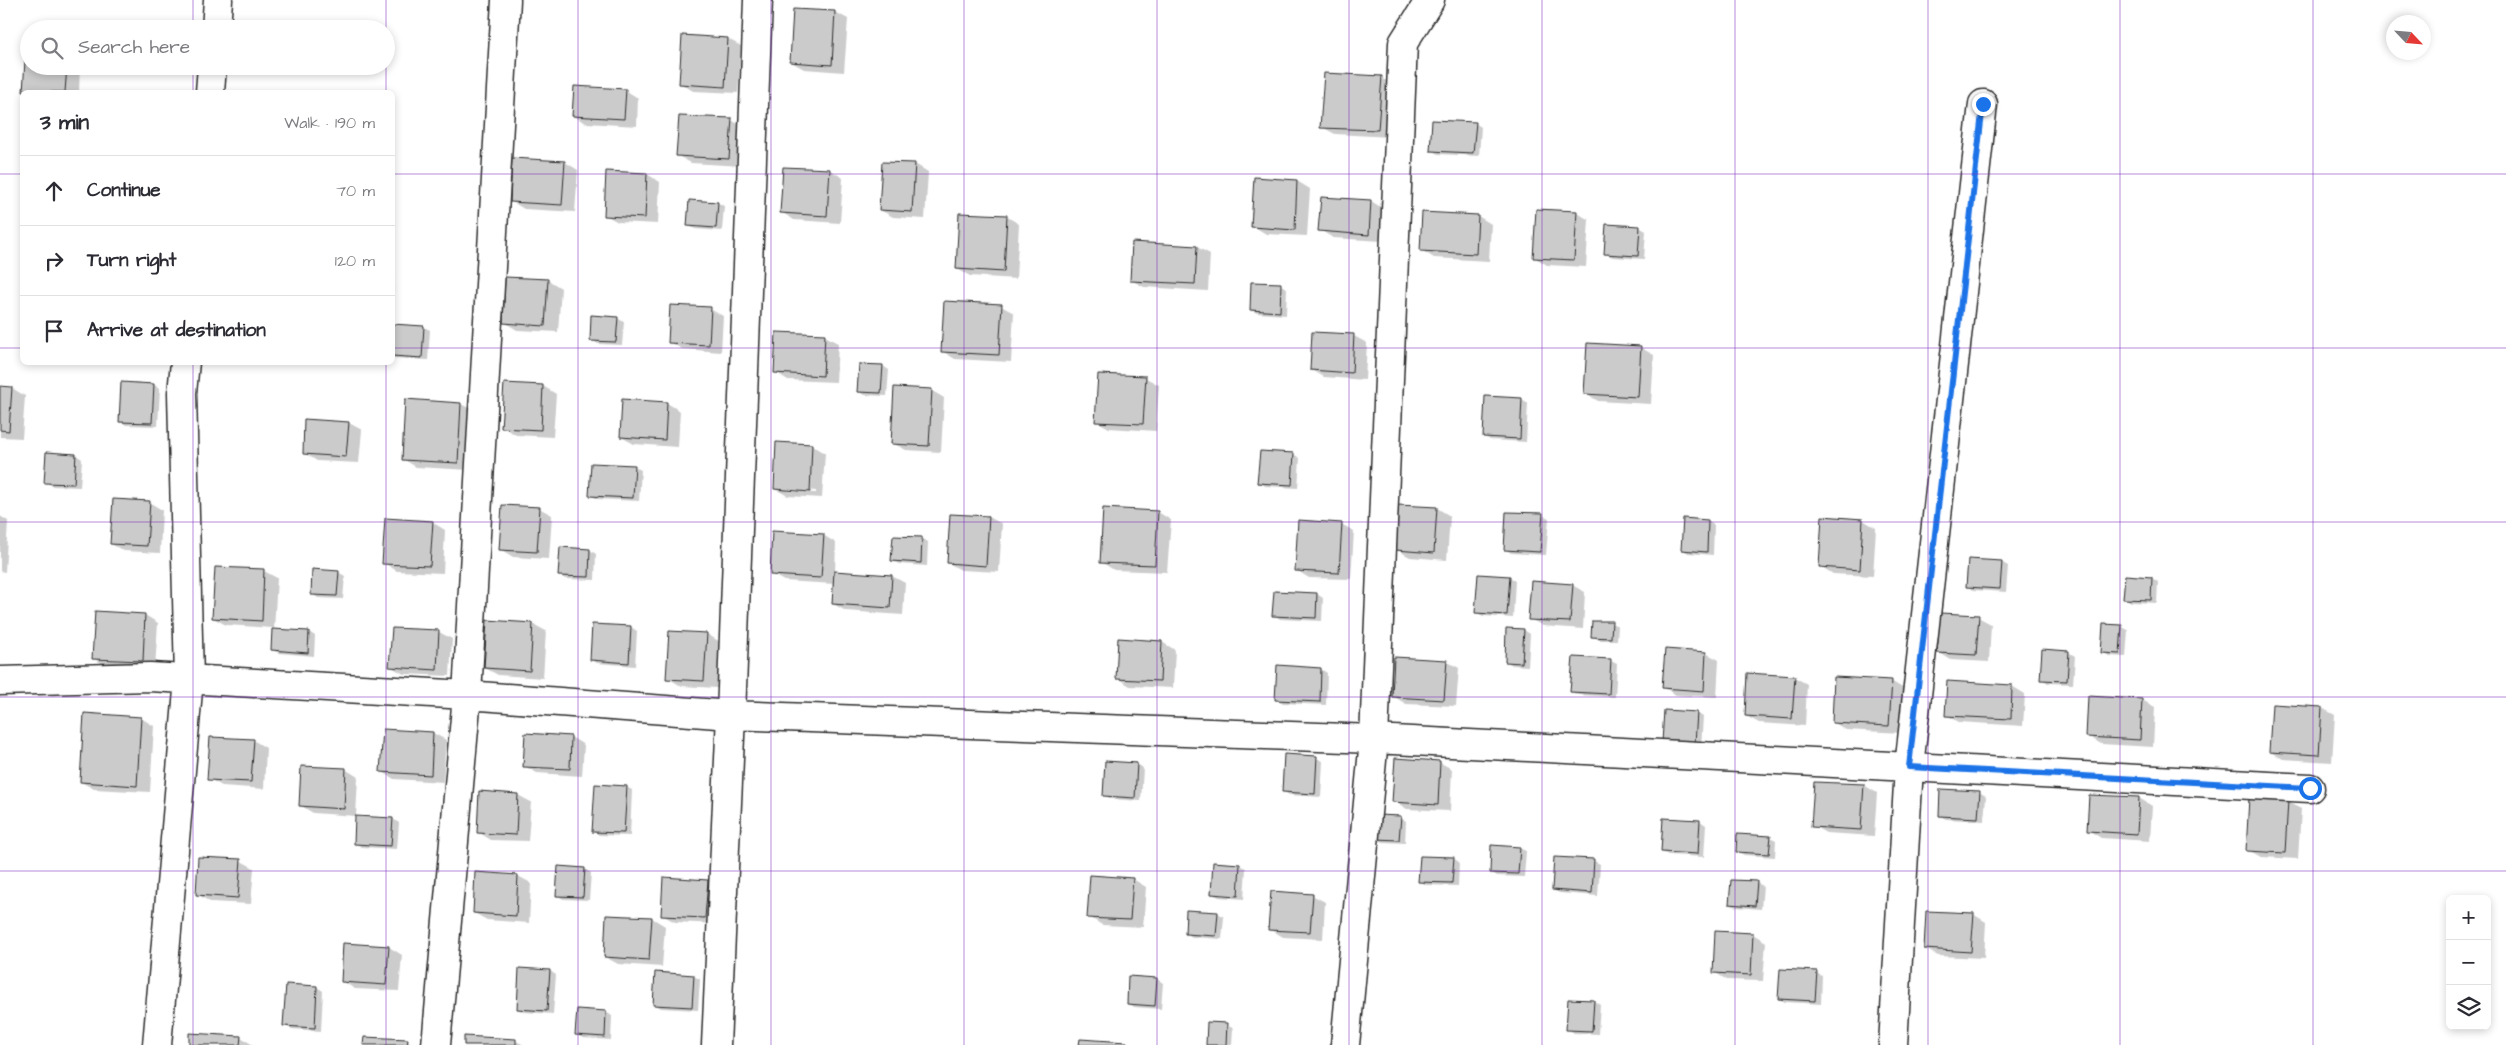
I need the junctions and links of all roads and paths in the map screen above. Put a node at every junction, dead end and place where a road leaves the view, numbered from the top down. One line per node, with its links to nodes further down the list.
1 (218, 0): 5 (street)
2 (506, 0): 12 (street)
3 (758, 0): 13 (street)
4 (1430, 0): 14 (street)
5 (217, 20)
6 (211, 75): 7 (street)
7 (210, 90)
8 (1983, 104): 15 (street)
9 (185, 365): 10 (street)
10 (189, 679): 11 (street); 12 (street); 17 (street)
11 (0, 681)
12 (468, 695): 13 (street); 18 (street)
13 (731, 715): 14 (street); 19 (street)
14 (1374, 739): 15 (street); 20 (street)
15 (1909, 767): 16 (street); 21 (street)
16 (2310, 788)
17 (157, 1045)
18 (436, 1045)
19 (716, 1045)
20 (1345, 1045)
21 (1893, 1045)

